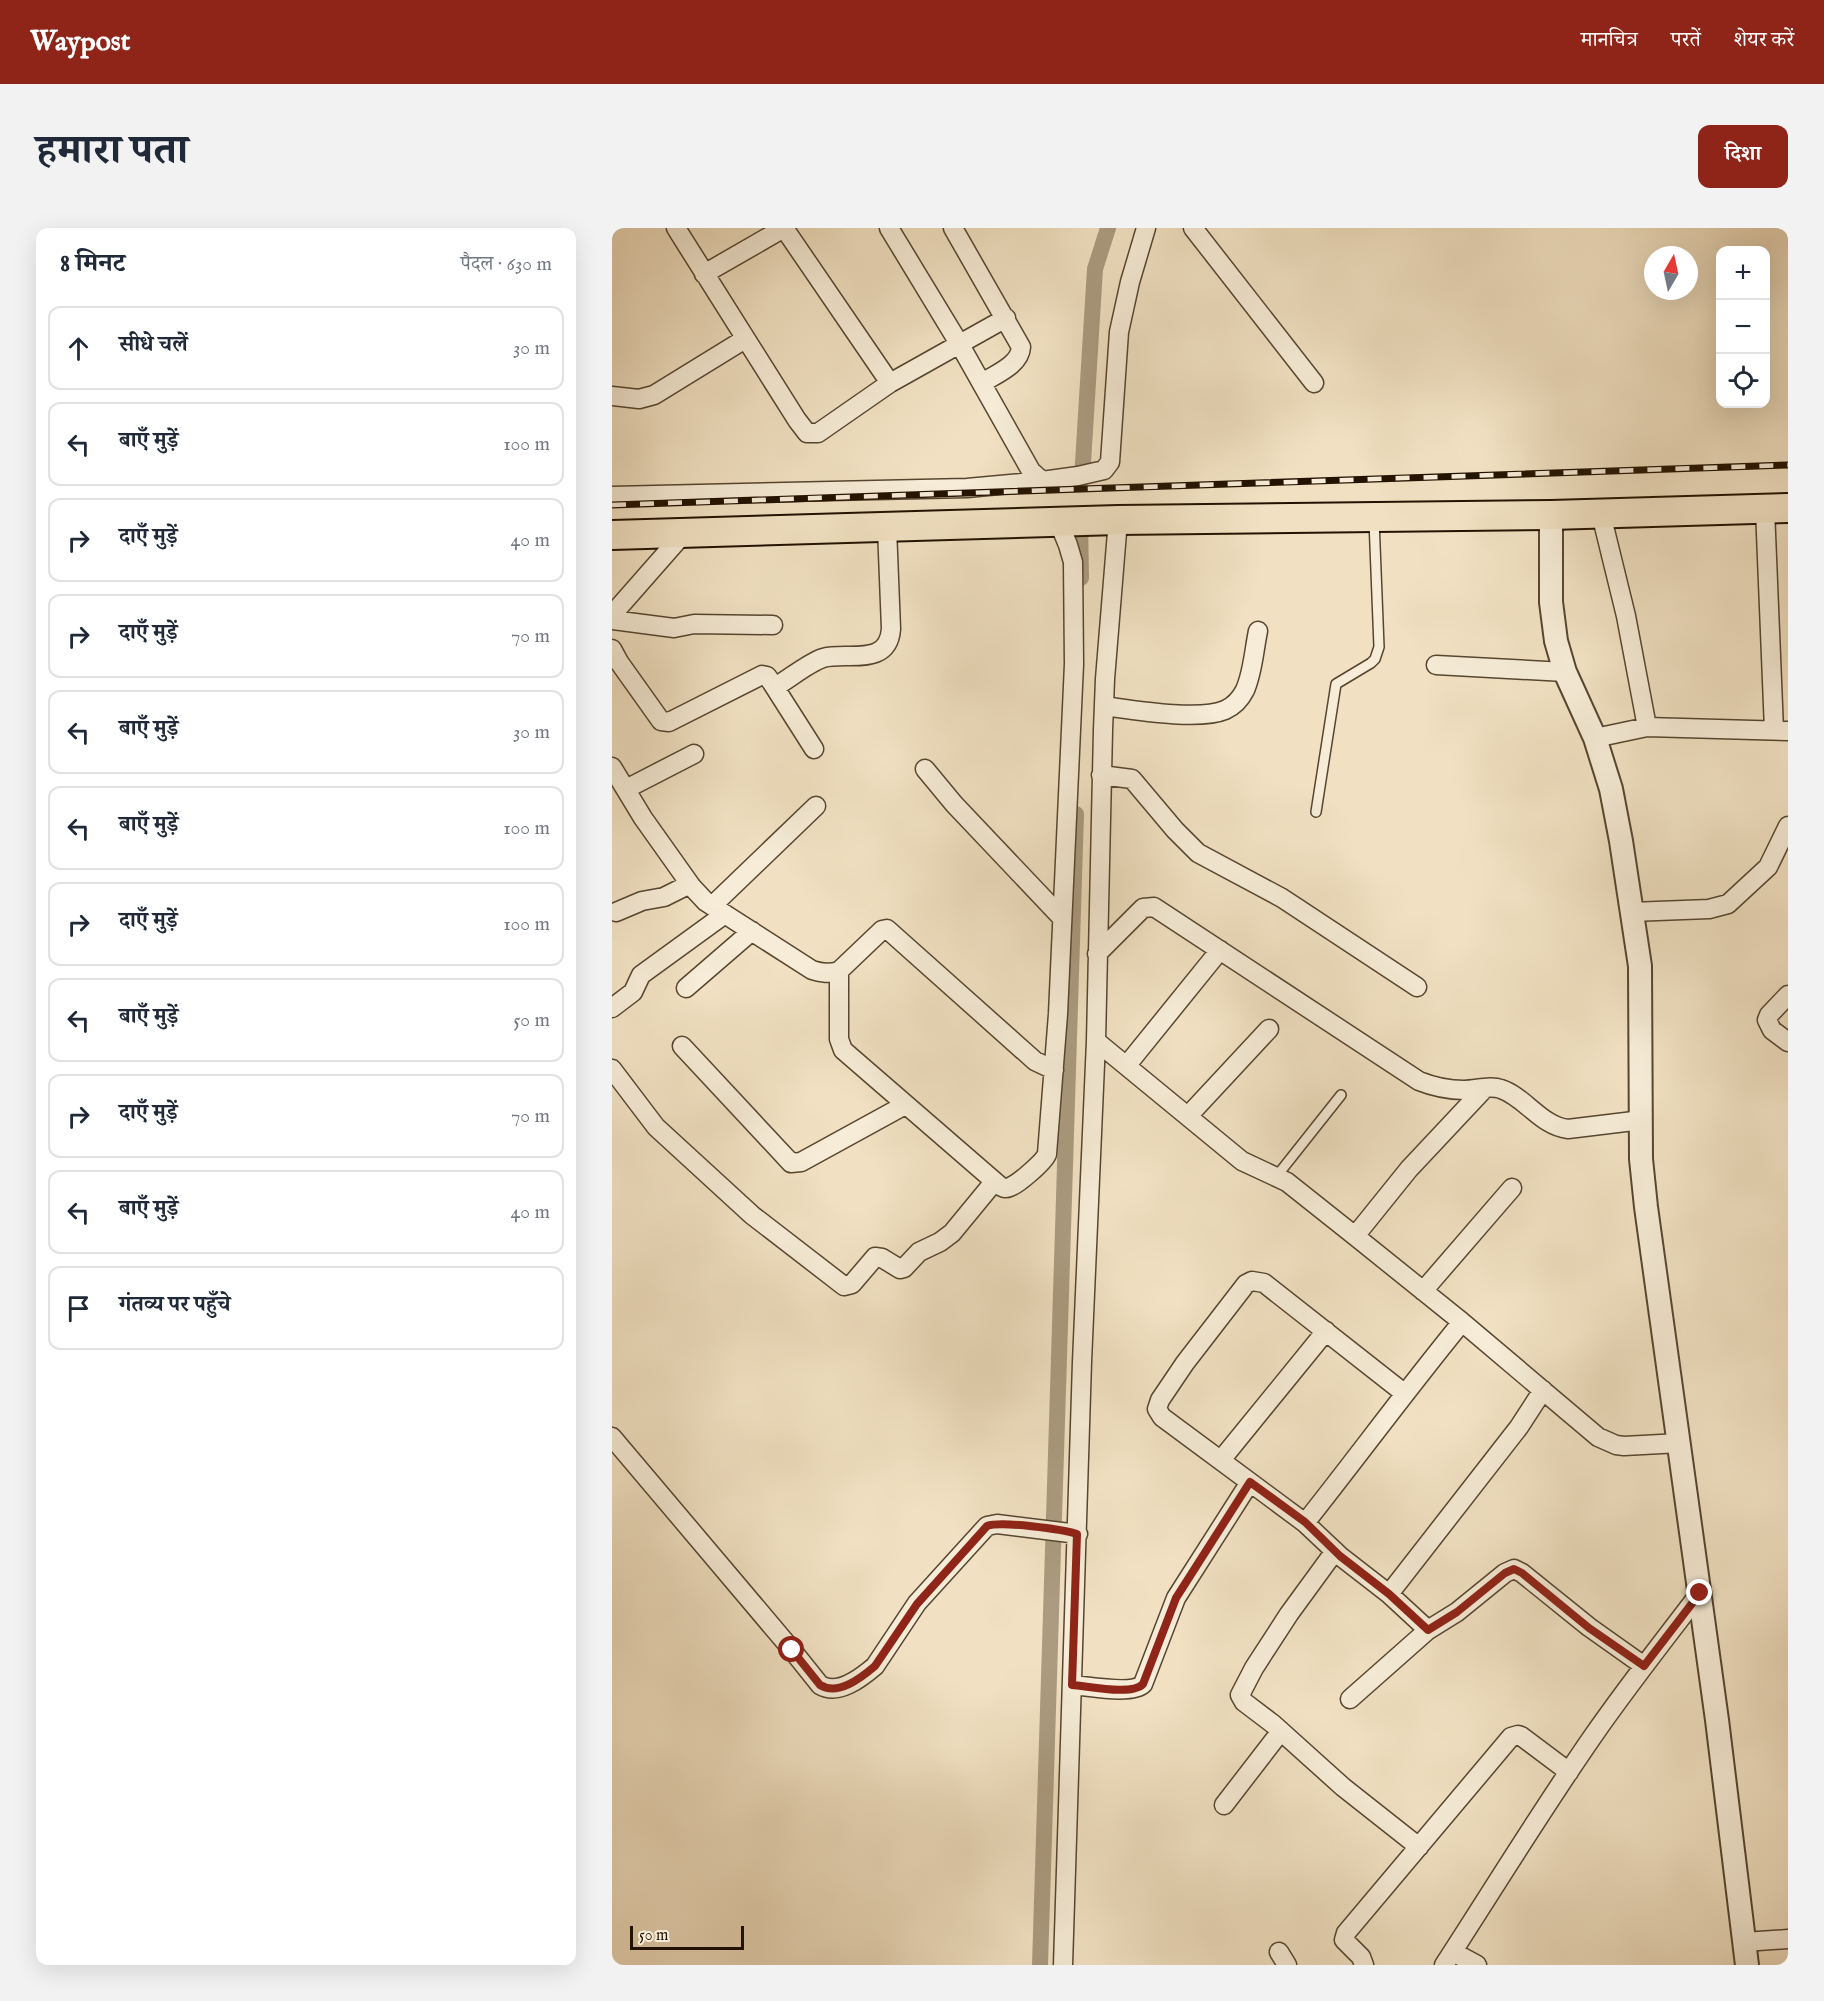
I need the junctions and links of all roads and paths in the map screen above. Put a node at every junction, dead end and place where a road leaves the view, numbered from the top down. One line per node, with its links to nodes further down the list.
1 (676, 228): 7 (street)
2 (784, 228): 7 (street); 11 (street)
3 (889, 228): 10 (street)
4 (953, 228): 8 (street)
5 (1146, 228): 15 (street)
6 (1193, 228): 13 (street)
7 (704, 274): 9 (street)
8 (1005, 318): 10 (street); 12 (street)
9 (745, 339): 11 (street); 14 (street)
10 (960, 345): 11 (street); 12 (street)
11 (890, 382)
12 (982, 382): 15 (street)
13 (1314, 382)
14 (612, 396)
15 (1042, 481): 16 (street)
16 (612, 496)
17 (1776, 508): 18 (highway); 34 (street)
18 (1601, 514): 19 (highway); 33 (street)
19 (1551, 515): 20 (highway); 30 (street)
20 (1373, 517): 21 (highway); 43 (lane)
21 (1084, 522): 22 (highway); 32 (street); 49 (street)
22 (887, 528): 23 (highway); 31 (street)
23 (684, 533): 24 (highway); 25 (street)
24 (612, 535)
25 (612, 617): 26 (street)
26 (773, 625)
27 (1258, 631): 32 (street)
28 (612, 649): 31 (street)
29 (1436, 665): 30 (street)
30 (1565, 672): 35 (street)
31 (775, 687): 36 (street)
32 (1104, 706): 40 (street)
33 (1647, 727): 34 (street); 35 (street)
34 (1781, 731)
35 (1595, 738): 48 (street)
36 (814, 749)
37 (694, 754): 41 (street)
38 (612, 767): 41 (street)
39 (925, 769): 49 (street)
40 (1101, 775): 52 (street); 54 (street)
41 (626, 789): 45 (street)
42 (816, 806): 46 (street)
43 (1316, 812)
44 (1788, 826): 48 (street)
45 (690, 884): 46 (street); 47 (street)
46 (719, 910): 50 (street); 57 (street)
47 (616, 912)
48 (1632, 912): 69 (street)
49 (1062, 918): 64 (street)
50 (752, 931): 53 (street); 55 (street)
51 (1220, 950): 52 (street); 62 (street); 65 (street)
52 (1097, 954): 59 (street)
53 (839, 971): 64 (street); 67 (street)
54 (1417, 987)
55 (686, 988)
56 (1788, 995): 60 (street)
57 (612, 1008)
58 (1269, 1029): 68 (street)
59 (1096, 1041): 62 (street); 84 (street)
60 (1788, 1042)
61 (682, 1046): 67 (street)
62 (1126, 1065): 68 (street)
63 (612, 1069): 71 (street)
64 (1054, 1070): 71 (street)
65 (1485, 1088): 69 (street); 73 (street)
66 (1341, 1095): 70 (lane)
67 (905, 1105): 71 (street)
68 (1188, 1116): 70 (street)
69 (1642, 1120): 80 (street)
70 (1276, 1177): 73 (street)
71 (994, 1182)
72 (1512, 1188): 74 (street)
73 (1355, 1236): 74 (street)
74 (1423, 1291): 75 (street)
75 (1462, 1322): 77 (street); 78 (street)
76 (1326, 1331): 78 (street); 81 (street); 81 (street)
77 (1544, 1390): 80 (street); 87 (street)
78 (1404, 1393): 83 (street)
79 (612, 1437): 84 (street)
80 (1680, 1443): 86 (street)
81 (1221, 1460): 82 (street)
82 (1250, 1482): 83 (street); 90 (street)
83 (1305, 1522): 85 (street)
84 (1074, 1533): 90 (street)
85 (1335, 1551): 87 (street); 92 (street)
86 (1700, 1593): 89 (street); 97 (street)
87 (1389, 1594): 88 (street)
88 (1428, 1630): 89 (street); 91 (street)
89 (1644, 1666): 93 (street)
90 (1072, 1685): 99 (street)
91 (1350, 1699)
92 (1281, 1731): 94 (street); 95 (street)
93 (1569, 1772): 95 (street); 98 (street)
94 (1224, 1805)
95 (1419, 1847): 100 (street)
96 (1788, 1939): 97 (street)
97 (1744, 1942): 102 (street)
98 (1449, 1958): 101 (street)
99 (1064, 1965)
100 (1364, 1965)
101 (1477, 1965)
102 (1747, 1965)

